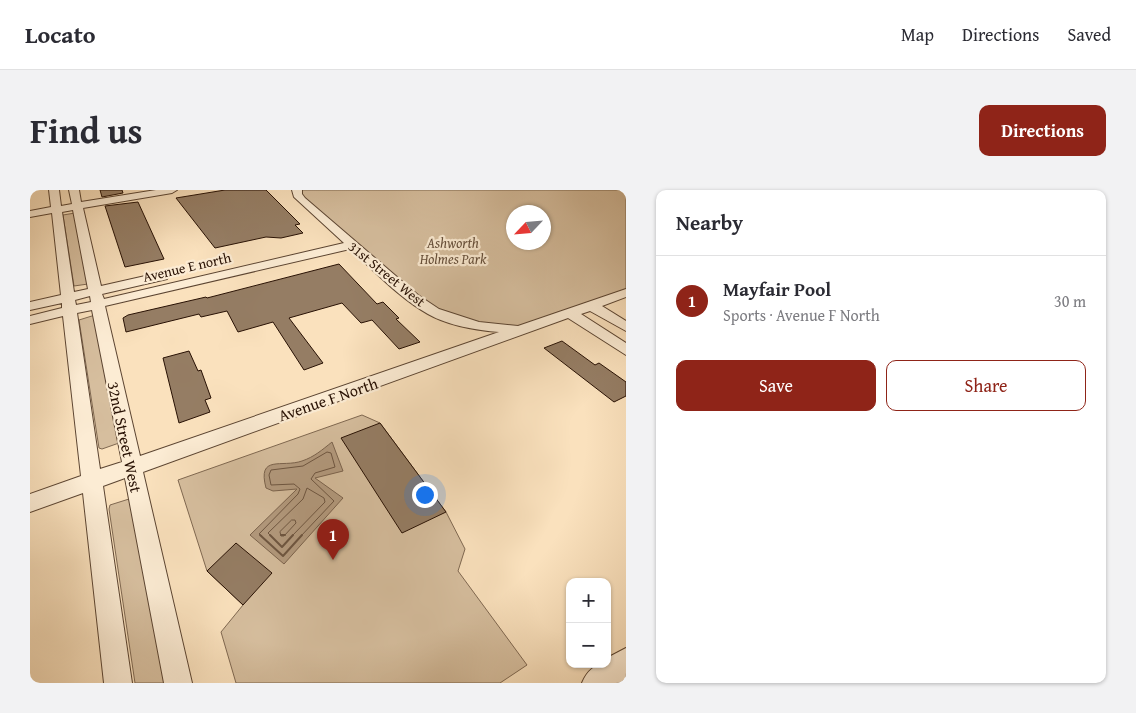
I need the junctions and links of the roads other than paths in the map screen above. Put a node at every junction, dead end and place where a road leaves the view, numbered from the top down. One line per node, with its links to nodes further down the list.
1 (54, 190): 5 (street, 32nd Street West)
2 (172, 190): 4 (street)
3 (297, 190): 7 (street, 31st Street West)
4 (75, 198): 5 (street); 10 (street, 32nd Street West)
5 (56, 210): 6 (street); 11 (street, 32nd Street West)
6 (30, 214)
7 (352, 245): 10 (street, Avenue E north); 17 (street, 31st Street West)
8 (239, 258): 10 (street, Avenue E north)
9 (626, 293): 13 (street, Avenue F North)
10 (96, 298): 11 (street, Avenue E north); 19 (street, 32nd Street West)
11 (69, 304): 12 (street, Avenue E north); 15 (street, Avenue E north); 20 (street, 32nd Street West)
12 (30, 306)
13 (592, 306): 14 (street, Avenue F North); 16 (street)
14 (570, 313): 17 (street, Avenue F North); 18 (street)
15 (30, 320)
16 (626, 327)
17 (526, 329): 19 (street, Avenue F North)
18 (626, 350)
19 (131, 468): 20 (street, Avenue F North); 24 (street, 32nd Street West)
20 (92, 482): 21 (street, Avenue F North); 23 (street, 32nd Street West)
21 (30, 504)
22 (626, 662): 25 (street)
23 (118, 683)
24 (178, 683)
25 (596, 683)

